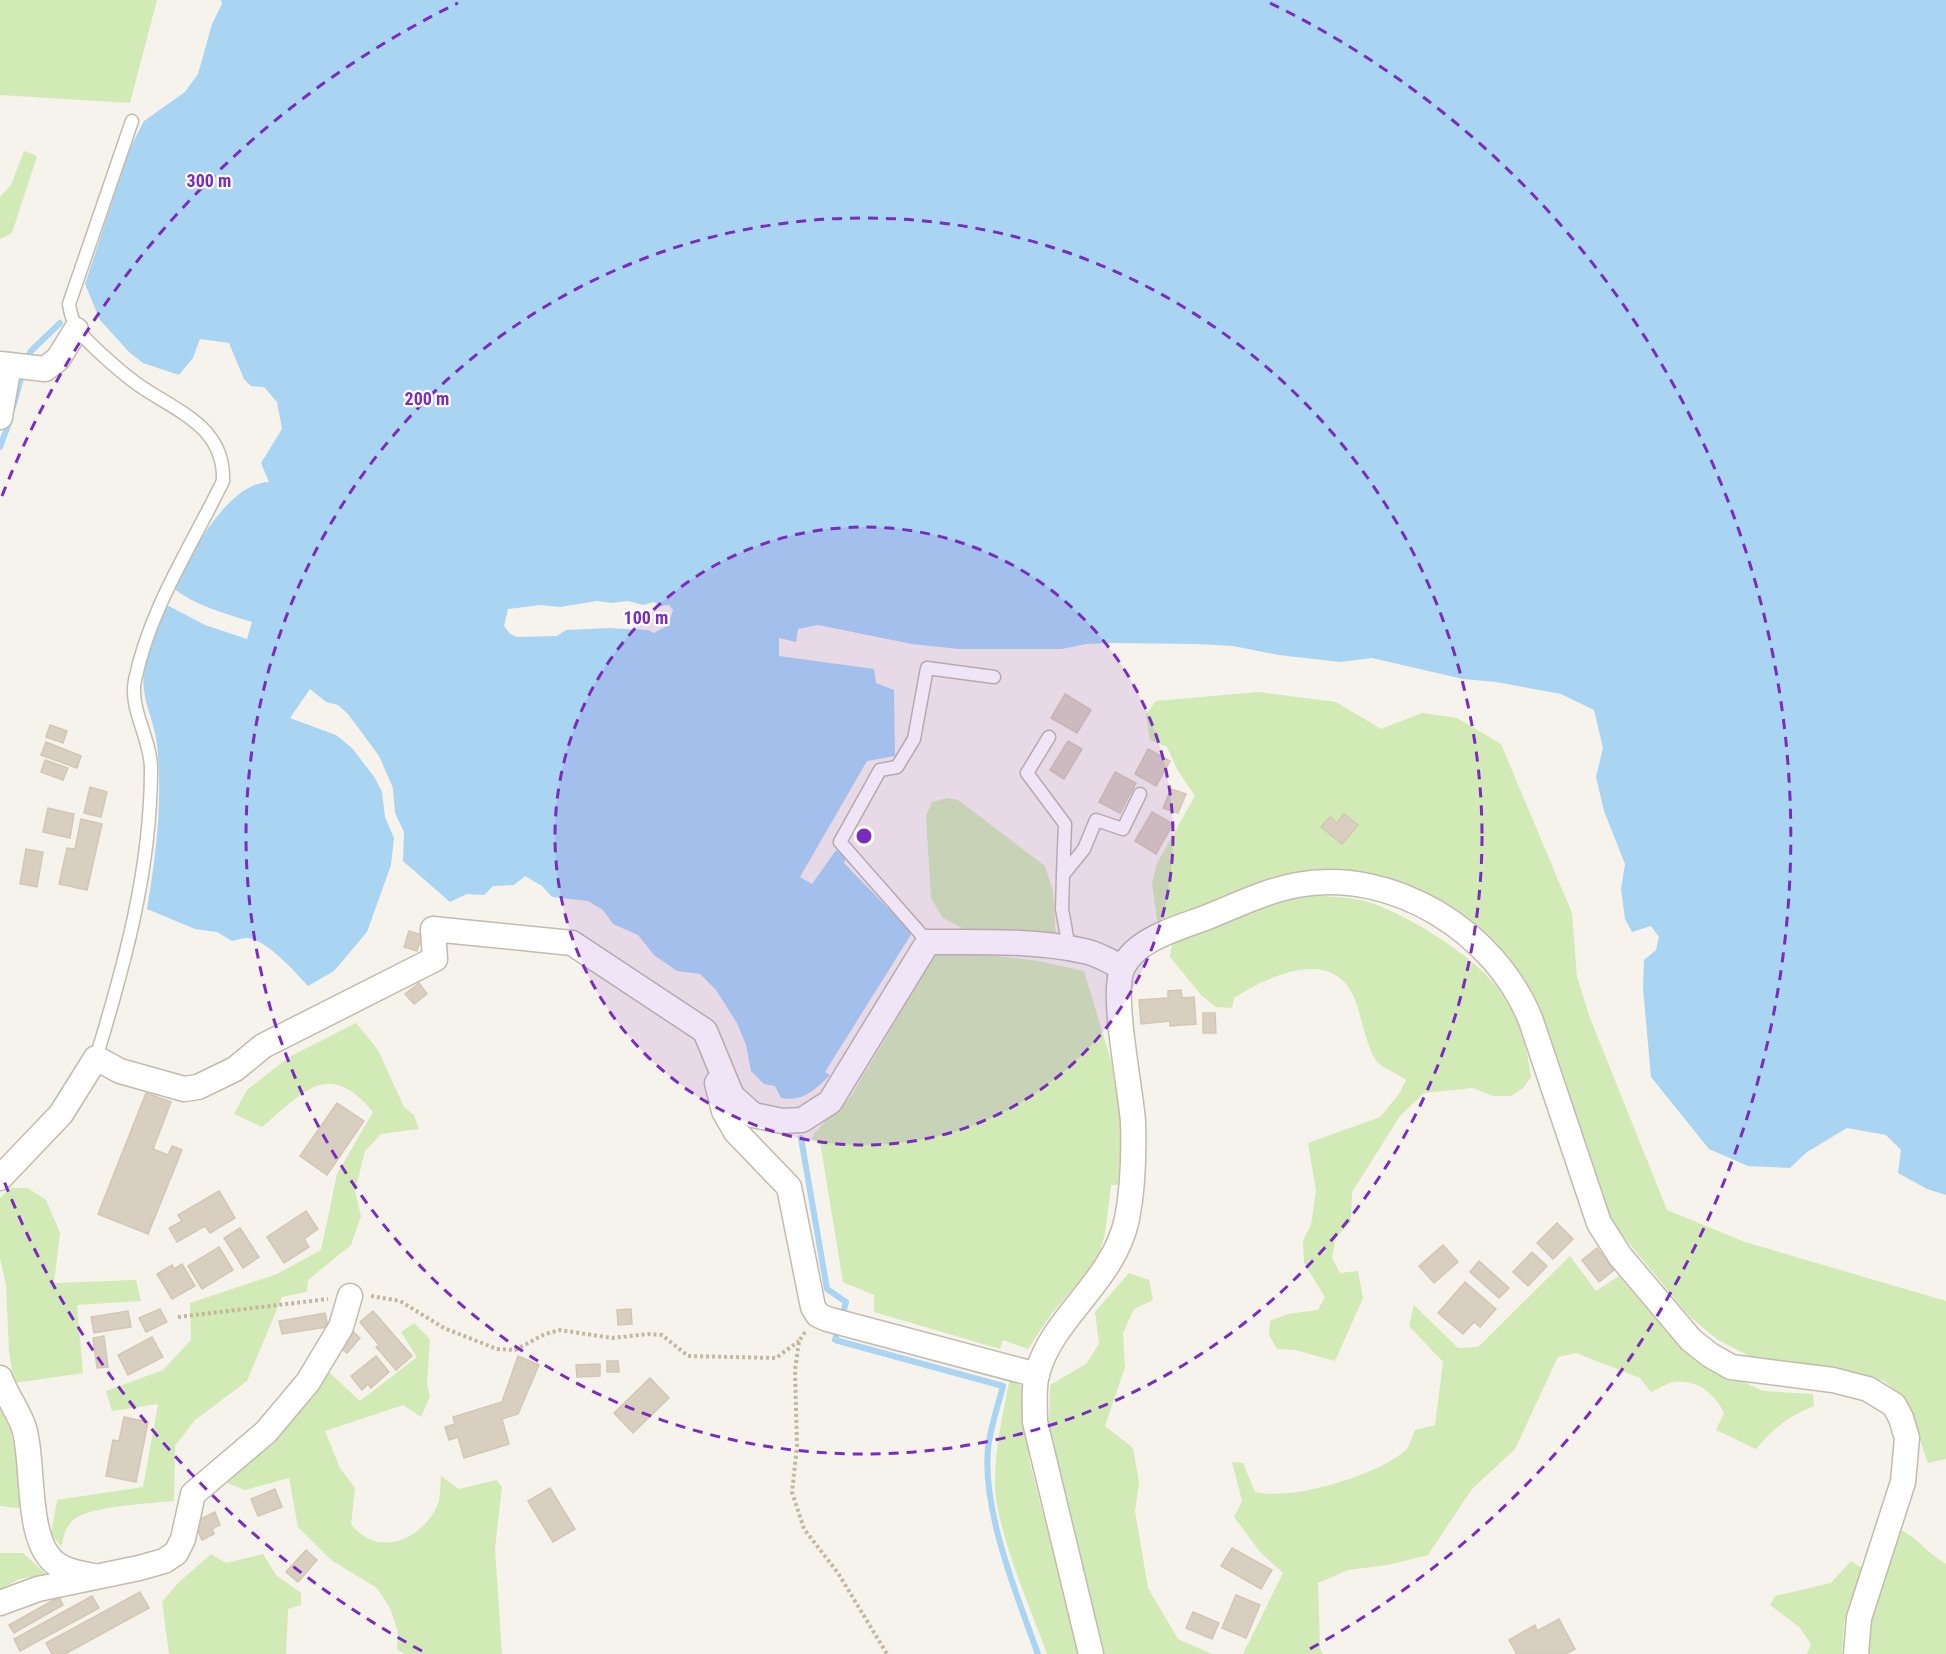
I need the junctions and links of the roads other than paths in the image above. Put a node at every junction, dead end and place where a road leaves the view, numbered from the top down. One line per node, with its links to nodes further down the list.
1 (132, 121): 2 (lane)
2 (76, 330): 3 (street); 12 (lane)
3 (4, 364): 4 (street)
4 (0, 417)
5 (994, 677): 9 (lane)
6 (1049, 738): 8 (lane)
7 (1140, 794): 8 (lane)
8 (1063, 875): 10 (lane)
9 (928, 942): 10 (street); 13 (street)
10 (1069, 948): 11 (street)
11 (1122, 967): 16 (street); 21 (street)
12 (96, 1058): 13 (street); 14 (street)
13 (717, 1065): 16 (street)
14 (0, 1178)
15 (350, 1296): 18 (street)
16 (1037, 1375): 20 (street)
17 (0, 1378): 18 (street)
18 (98, 1577): 19 (street)
19 (0, 1603)
20 (1091, 1654)
21 (1856, 1654)

